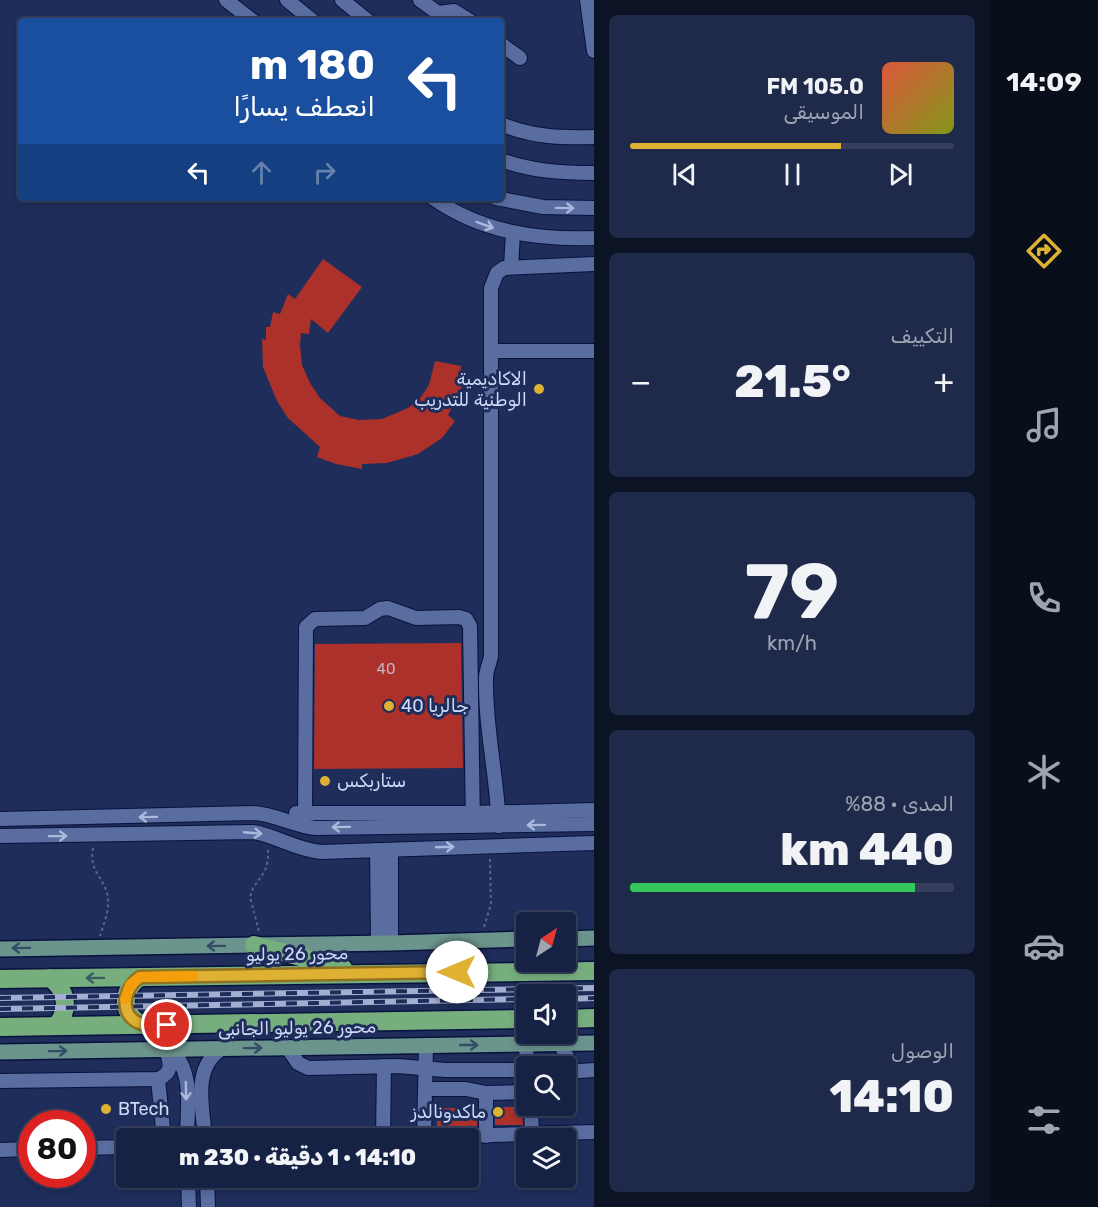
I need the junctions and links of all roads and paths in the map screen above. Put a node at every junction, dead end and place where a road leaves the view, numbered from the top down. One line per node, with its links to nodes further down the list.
1 (226, 0): 6 (street)
2 (287, 0): 7 (street)
3 (342, 0): 8 (street)
4 (588, 0): 11 (street)
5 (430, 5): 9 (street)
6 (249, 18)
7 (309, 18)
8 (364, 18)
9 (465, 18)
10 (504, 46): 12 (street)
11 (594, 51)
12 (520, 58)
13 (504, 125): 14 (street)
14 (594, 137)
15 (504, 161): 16 (street)
16 (594, 172)
17 (504, 200): 19 (street, one-way to 19)
18 (438, 201): 20 (street, one-way to 20)
19 (594, 208)
20 (513, 233): 21 (street); 23 (street)
21 (594, 238)
22 (594, 264): 23 (street)
23 (511, 267): 24 (street)
24 (491, 351): 25 (street); 32 (street)
25 (594, 351)
26 (594, 810): 32 (street)
27 (305, 813): 30 (street); 30 (street); 31 (street)
28 (180, 816): 29 (street, one-way to 29); 31 (street); 34 (street)
29 (0, 819)
30 (473, 820): 31 (street, one-way to 31); 32 (street)
31 (287, 821)
32 (495, 821): 33 (street, one-way to 32); 39 (street)
33 (594, 824)
34 (180, 834): 35 (street); 36 (street, one-way to 36)
35 (96, 835): 37 (street, one-way to 35); 47 (path)
36 (266, 835): 40 (street); 46 (path)
37 (0, 836)
38 (594, 843): 39 (street)
39 (490, 846): 40 (street, one-way to 39); 44 (path)
40 (384, 850): 45 (street)
41 (594, 938): 43 (main road)
42 (516, 939): 44 (main road)
43 (576, 939)
44 (477, 940): 45 (main road)
45 (385, 943): 46 (main road)
46 (259, 945): 47 (main road, one-way to 47); 50 (highway)
47 (97, 947): 48 (main road, one-way to 48)
48 (0, 949)
49 (594, 971): 50 (highway, محور 26 يوليو)
50 (365, 974): 51 (highway, محور 26 يوليو)
51 (140, 977): 52 (highway, محور 26 يوليو, one-way to 52); 57 (highway)
52 (50, 978): 53 (highway, محور 26 يوليو); 58 (highway)
53 (0, 979)
54 (576, 1018): 55 (highway)
55 (594, 1018)
56 (516, 1019): 57 (highway)
57 (144, 1025): 58 (highway)
58 (56, 1026): 59 (highway)
59 (0, 1027)
60 (576, 1043): 61 (main road, محور 26 يوليو الجانبى)
61 (594, 1043)
62 (543, 1044): 64 (main road, محور 26 يوليو الجانبى)
63 (426, 1045): 64 (main road, محور 26 يوليو الجانبى, one-way to 64); 65 (main road, محور 26 يوليو الجانبى); 73 (street)
64 (526, 1045): 70 (street)
65 (354, 1046): 66 (main road, محور 26 يوليو الجانبى); 72 (street)
66 (287, 1047): 67 (main road, محور 26 يوليو الجانبى, one-way to 66); 72 (street)
67 (223, 1048): 68 (main road, محور 26 يوليو الجانبى); 84 (street)
68 (167, 1049): 69 (main road, محور 26 يوليو الجانبى, one-way to 68); 77 (street); 83 (street, one-way to 83)
69 (0, 1052)
70 (526, 1056)
71 (384, 1066): 72 (street); 73 (street); 85 (street)
72 (355, 1067)
73 (426, 1068): 74 (street); 79 (street)
74 (516, 1068)
75 (594, 1070): 76 (street)
76 (576, 1071)
77 (158, 1079): 78 (street); 82 (street)
78 (0, 1081)
79 (426, 1089): 81 (street); 86 (street)
80 (516, 1092): 81 (street)
81 (486, 1093): 91 (street)
82 (163, 1128)
83 (188, 1128)
84 (205, 1128)
85 (383, 1128)
86 (424, 1128)
87 (594, 1132): 88 (street)
88 (576, 1133)
89 (516, 1135): 91 (street)
90 (479, 1136): 91 (street)
91 (486, 1136)
92 (116, 1147): 93 (street)
93 (96, 1148)
94 (18, 1149): 95 (street)
95 (0, 1150)
96 (188, 1188): 98 (street)
97 (207, 1188): 99 (street)
98 (189, 1207)
99 (208, 1207)

